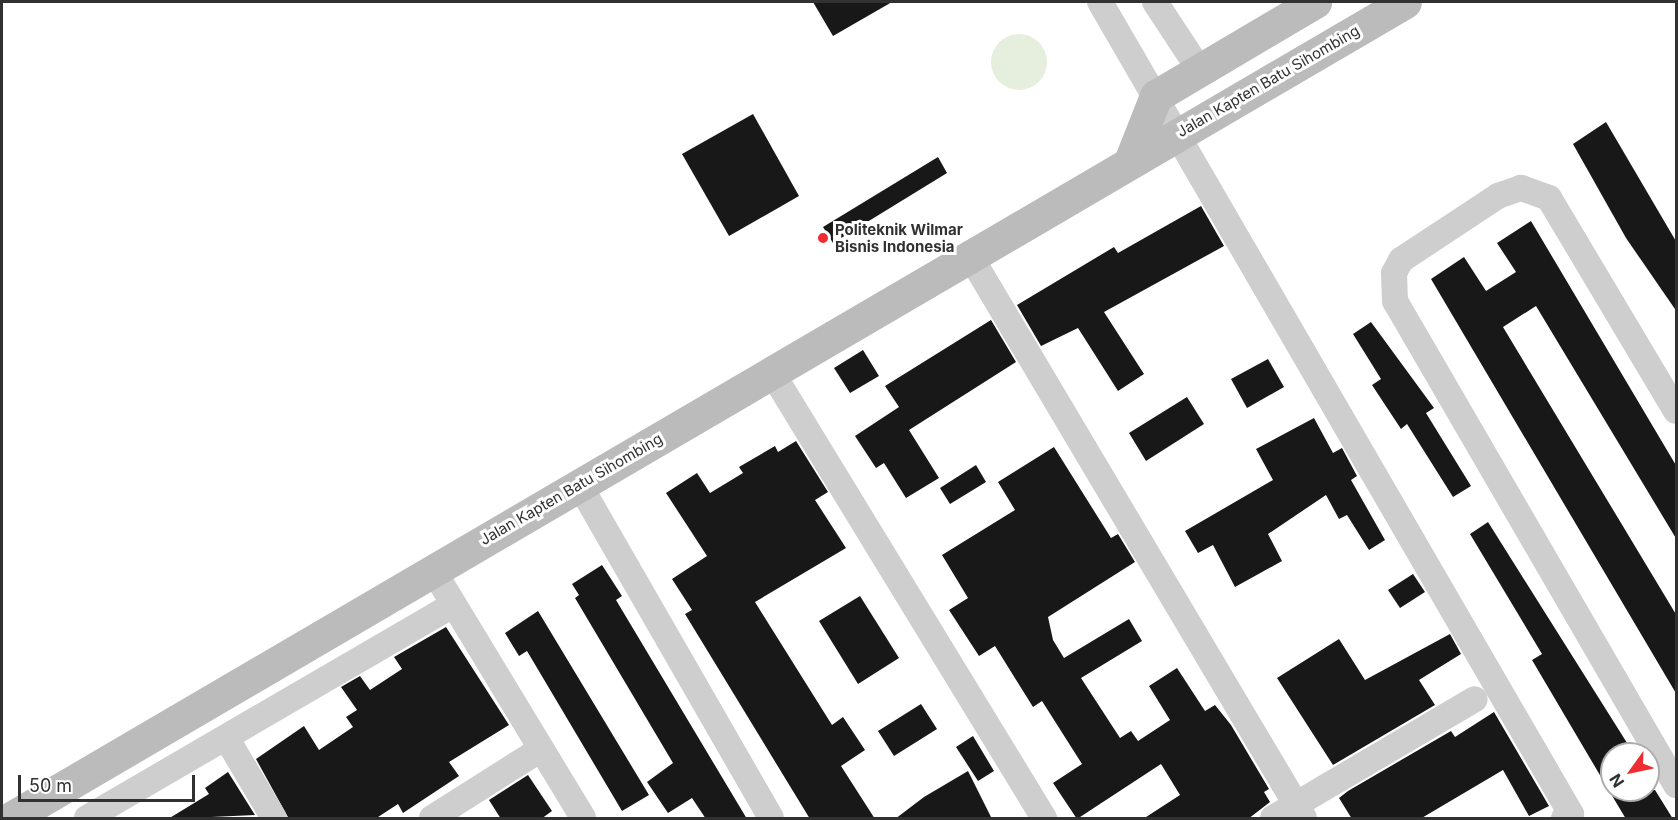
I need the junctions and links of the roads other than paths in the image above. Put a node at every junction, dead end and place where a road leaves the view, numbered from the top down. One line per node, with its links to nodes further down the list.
1 (1100, 2): 6 (street)
2 (1155, 2): 5 (street)
3 (1315, 2): 5 (street)
4 (1405, 2): 7 (street, Jalan Kapten Batu Sihombing)
5 (1199, 69): 6 (street)
6 (1156, 96): 7 (street); 8 (street)
7 (1178, 134): 8 (street, Jalan Kapten Batu Sihombing); 28 (street)
8 (1131, 159): 9 (street, Jalan Kapten Batu Sihombing)
9 (969, 254): 10 (street, Jalan Kapten Batu Sihombing); 19 (street)
10 (771, 371): 12 (street, Jalan Kapten Batu Sihombing); 26 (street)
11 (1677, 411): 18 (street)
12 (579, 484): 13 (street, Jalan Kapten Batu Sihombing); 25 (street)
13 (433, 570): 14 (street); 20 (street, Jalan Kapten Batu Sihombing)
14 (453, 605): 16 (street); 17 (street)
15 (1475, 699): 19 (street)
16 (227, 739): 21 (street); 22 (street)
17 (541, 749): 23 (street); 24 (street)
18 (1677, 786)
19 (1300, 812): 27 (street)
20 (11, 819)
21 (87, 819)
22 (274, 819)
23 (432, 819)
24 (583, 819)
25 (771, 819)
26 (1044, 819)
27 (1273, 819)
28 (1564, 819)

